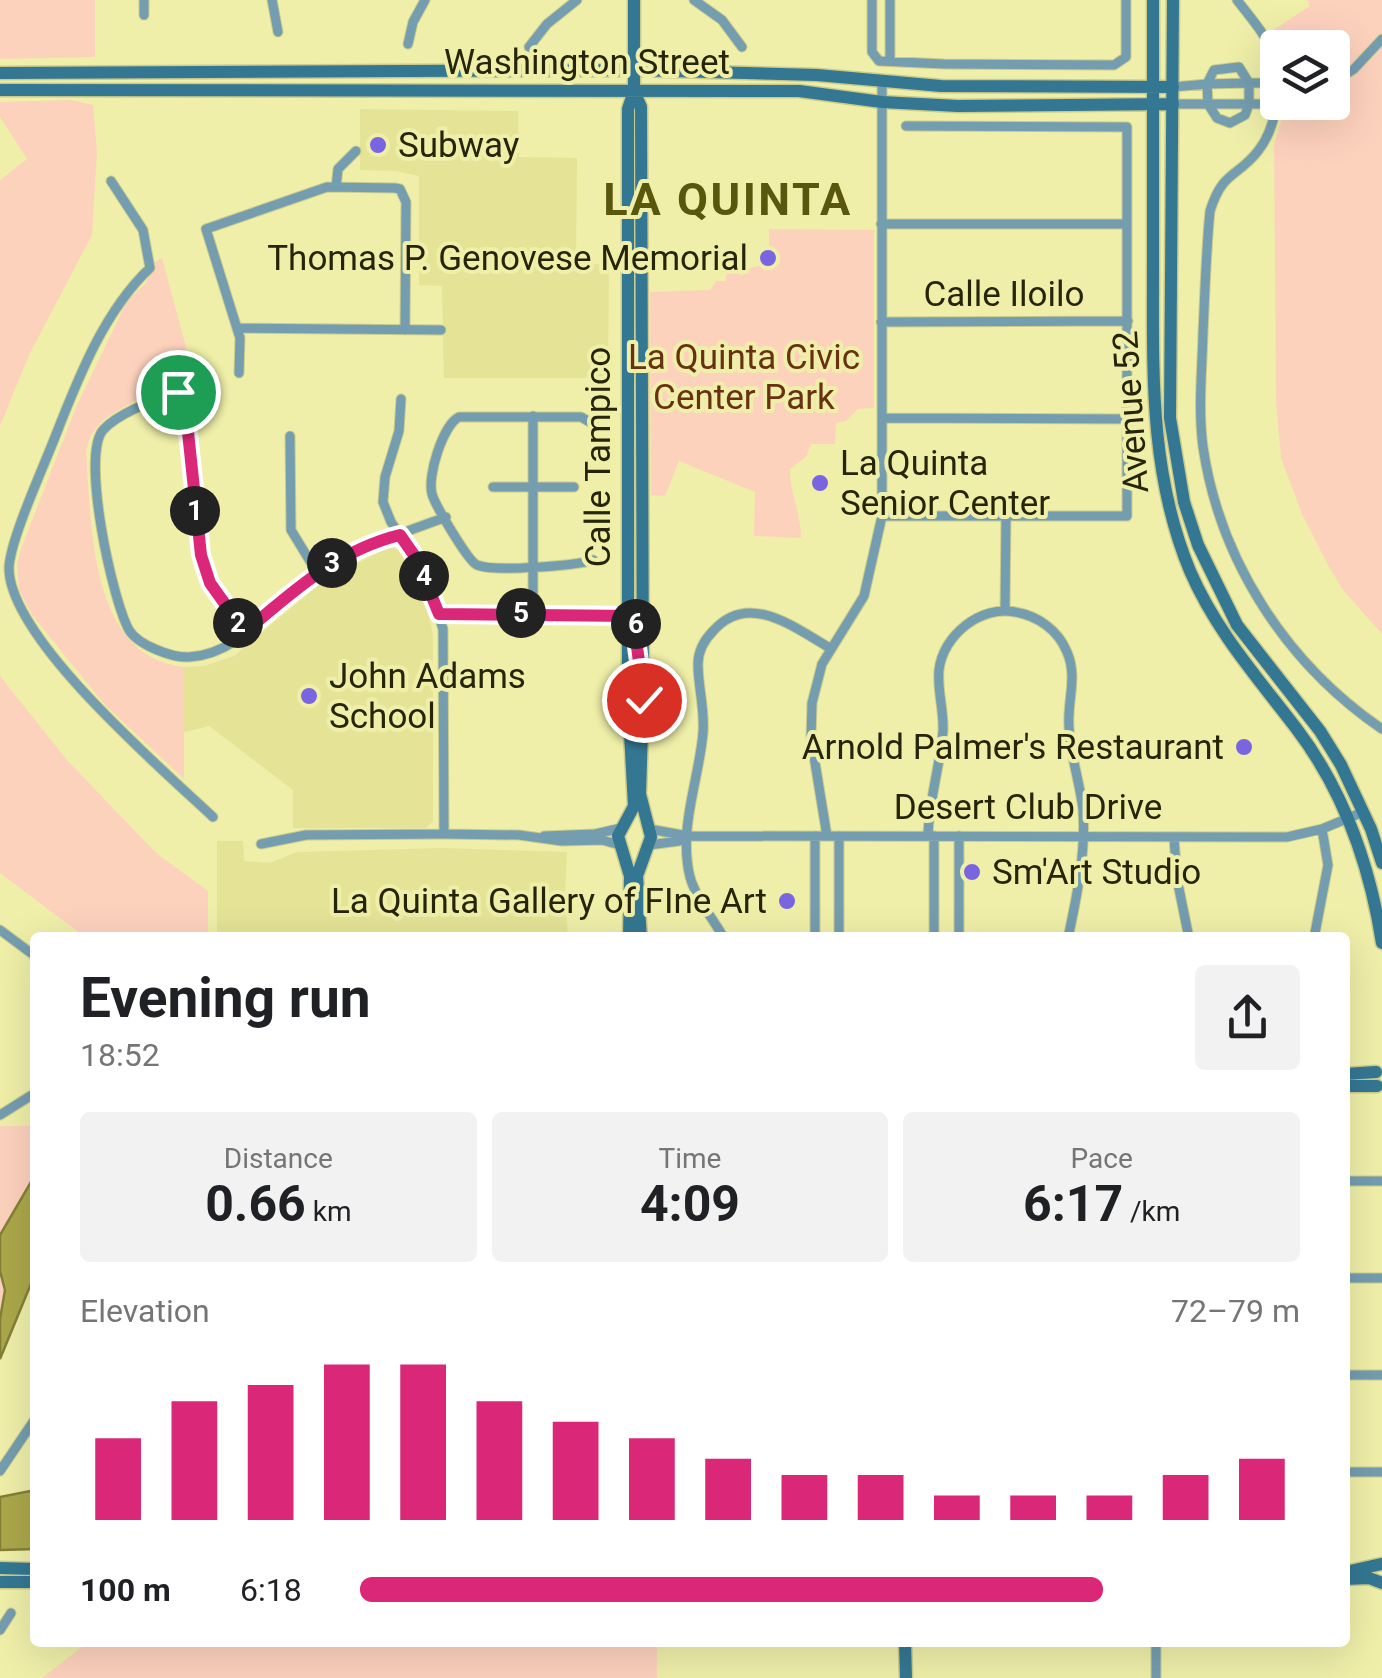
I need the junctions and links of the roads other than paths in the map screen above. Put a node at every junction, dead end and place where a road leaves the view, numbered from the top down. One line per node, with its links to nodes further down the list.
1 (144, 0): 13 (street)
2 (272, 0): 14 (street)
3 (425, 0): 17 (street)
4 (577, 0): 18 (street)
5 (634, 0): 21 (main road, Calle Tampico)
6 (694, 0): 19 (street)
7 (872, 0): 20 (street)
8 (890, 0): 20 (street)
9 (1126, 0): 20 (street)
10 (1153, 0): 29 (main road, Avenue 52)
11 (1173, 0): 28 (main road, Avenue 52)
12 (1237, 0): 15 (street)
13 (144, 15)
14 (278, 32)
15 (1260, 32)
16 (1382, 39): 22 (street)
17 (408, 44)
18 (529, 48)
19 (742, 48)
20 (890, 62)
21 (634, 70): 23 (main road, Washington Street); 24 (main road, Washington Street); 31 (main road, Calle Tampico)
22 (1350, 72)
23 (3, 73)
24 (882, 82): 29 (main road, Washington Street); 32 (street)
25 (1249, 83): 26 (street); 27 (street); 27 (street); 36 (street)
26 (1260, 83)
27 (1208, 84): 28 (street); 35 (street)
28 (1173, 86): 29 (main road, Washington Street); 34 (main road, Avenue 52)
29 (1152, 87): 33 (main road, Avenue 52)
30 (0, 90): 31 (main road, Washington Street)
31 (634, 90): 32 (main road, Washington Street); 72 (main road, Calle Tampico); 75 (main road, Calle Tampico)
32 (882, 102): 33 (main road, Washington Street); 43 (street)
33 (1152, 104): 34 (main road, Washington Street); 79 (main road, Avenue 52)
34 (1173, 104): 35 (street); 77 (main road, Avenue 52)
35 (1208, 104): 36 (street); 36 (street)
36 (1249, 104): 37 (street)
37 (1260, 104)
38 (1272, 120): 76 (street)
39 (906, 126): 44 (street)
40 (356, 150): 42 (street)
41 (111, 181): 67 (street)
42 (336, 187): 47 (street); 48 (street)
43 (881, 224): 44 (street); 46 (street)
44 (1128, 224): 45 (street)
45 (1128, 321): 46 (street, Calle Iloilo); 54 (street)
46 (881, 322): 53 (street)
47 (238, 328): 48 (street); 50 (street)
48 (405, 330): 49 (street)
49 (441, 330)
50 (240, 373)
51 (400, 398): 63 (street)
52 (533, 416): 55 (street); 58 (street); 62 (street)
53 (882, 418): 54 (street); 61 (street)
54 (1127, 419): 60 (street)
55 (594, 425)
56 (290, 436): 66 (street)
57 (493, 487): 58 (street)
58 (534, 487): 59 (street); 65 (street)
59 (574, 487)
60 (1006, 515): 61 (street); 69 (street)
61 (882, 516): 74 (street)
62 (446, 517): 63 (street); 65 (street)
63 (400, 535): 66 (street); 71 (street)
64 (593, 560): 65 (street)
65 (533, 566): 70 (street)
66 (316, 571): 73 (street)
67 (12, 592): 68 (street); 78 (street)
68 (0, 596)
69 (1006, 610): 88 (street); 90 (street)
70 (533, 613): 71 (street); 72 (street)
71 (439, 614): 83 (street)
72 (629, 614): 75 (main road); 80 (main road, Calle Tampico)
73 (245, 632): 73 (street)
74 (830, 648): 84 (street); 86 (street)
75 (644, 700): 81 (main road, Calle Tampico)
76 (1382, 729)
77 (1364, 812): 79 (street, Desert Club Drive); 96 (main road, Avenue 52)
78 (213, 817)
79 (1348, 818): 82 (street, Desert Club Drive); 108 (main road, Avenue 52)
80 (622, 827): 81 (main road, Desert Club Drive); 91 (street, Desert Club Drive); 94 (main road, Calle Tampico)
81 (648, 828): 84 (street, Desert Club Drive); 95 (main road, Calle Tampico)
82 (1322, 829): 92 (street, Desert Club Drive); 107 (street)
83 (444, 834): 91 (street, Desert Club Drive); 93 (street, Desert Club Drive)
84 (688, 836): 85 (street, Desert Club Drive); 95 (street, Desert Club Drive); 100 (street)
85 (815, 836): 86 (street, Desert Club Drive); 101 (street)
86 (827, 836): 87 (street, Desert Club Drive)
87 (839, 836): 88 (street, Desert Club Drive); 102 (street)
88 (931, 836): 89 (street, Desert Club Drive); 103 (street)
89 (959, 836): 90 (street, Desert Club Drive); 104 (street)
90 (1082, 836): 92 (street, Desert Club Drive); 105 (street)
91 (537, 837): 94 (street, Desert Club Drive)
92 (1174, 838): 106 (street)
93 (261, 844)
94 (621, 846): 95 (main road, Desert Club Drive); 98 (main road, Calle Tampico)
95 (648, 847): 99 (main road, Calle Tampico)
96 (1382, 863)
97 (0, 930): 109 (street)
98 (629, 932)
99 (640, 932)
100 (721, 932)
101 (815, 932)
102 (838, 932)
103 (934, 932)
104 (958, 932)
105 (1069, 932)
106 (1188, 932)
107 (1315, 932)
108 (1382, 943)
109 (30, 952)
110 (1350, 1075): 111 (main road)
111 (1379, 1078): 112 (main road)
112 (1350, 1085)
113 (30, 1096): 114 (street)
114 (0, 1115)
115 (1350, 1181): 116 (street)
116 (1382, 1181)
117 (1350, 1278): 118 (street)
118 (1382, 1278)
119 (1350, 1375): 120 (street)
120 (1382, 1375)
121 (30, 1426): 122 (street)
122 (0, 1471)
123 (1350, 1472): 124 (street)
124 (1382, 1472)
125 (1381, 1564): 128 (main road); 130 (main road)
126 (0, 1568): 127 (main road)
127 (30, 1568)
128 (1350, 1571)
129 (1350, 1579): 130 (main road)
130 (1382, 1581)
131 (0, 1582): 132 (main road)
132 (30, 1582)
133 (11, 1613): 134 (street)
134 (0, 1630)
135 (906, 1647): 137 (main road)
136 (1156, 1647): 138 (street)
137 (906, 1678)
138 (1156, 1678)

